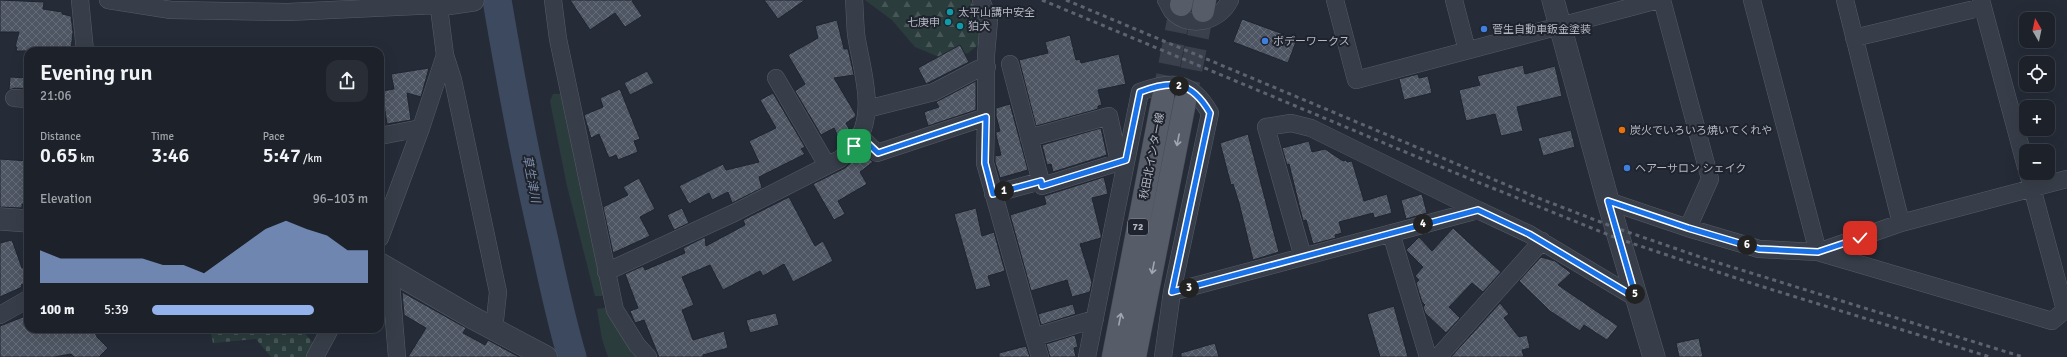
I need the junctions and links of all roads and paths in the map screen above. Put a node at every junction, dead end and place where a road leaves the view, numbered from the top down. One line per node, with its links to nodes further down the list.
1 (80, 0): 22 (street)
2 (108, 0): 19 (street)
3 (473, 0): 16 (street)
4 (553, 0): 55 (street)
5 (854, 0): 30 (street)
6 (981, 0): 26 (street)
7 (1230, 0): 15 (street)
8 (1335, 0): 23 (street)
9 (1454, 0): 23 (street)
10 (1553, 0): 20 (street)
11 (1658, 0): 20 (street)
12 (1662, 0): 49 (street)
13 (1752, 0): 52 (street)
14 (1844, 0): 21 (street)
15 (1176, 2)
16 (442, 3): 17 (street); 24 (street)
17 (352, 4): 19 (street)
18 (1982, 4): 21 (street); 36 (street)
19 (186, 5)
20 (1559, 26): 23 (street); 43 (street)
21 (1854, 38): 47 (street)
22 (85, 47)
23 (1467, 50)
24 (445, 55): 32 (street); 61 (street)
25 (1010, 64): 35 (street)
26 (987, 67): 30 (street); 31 (street)
27 (776, 78): 38 (street)
28 (1163, 97): 71 (main road, 秋田北インター線 / 72, one-way to 28)
29 (1185, 102): 72 (main road, 秋田北インター線 / 72, one-way to 72)
30 (868, 109): 34 (street)
31 (986, 117): 34 (street); 42 (street)
32 (421, 128): 33 (street); 48 (street)
33 (384, 135)
34 (859, 135): 38 (street)
35 (1030, 138): 37 (street); 40 (street)
36 (2020, 144)
37 (1123, 161): 40 (street); 56 (street); 60 (street)
38 (827, 165): 55 (street)
39 (2067, 180): 41 (street)
40 (1041, 181): 42 (street)
41 (2030, 181): 47 (street); 52 (street)
42 (993, 194): 63 (street)
43 (1608, 201): 49 (street); 57 (street)
44 (1478, 210): 50 (street); 51 (street); 53 (street)
45 (0, 219): 46 (street)
46 (24, 221)
47 (1901, 223): 52 (street)
48 (384, 227)
49 (1688, 228): 52 (street)
50 (1390, 233): 53 (street); 74 (street)
51 (1542, 241): 57 (street); 75 (street)
52 (1818, 252)
53 (1303, 257): 56 (street)
54 (385, 267): 61 (street); 66 (street)
55 (606, 272): 68 (street)
56 (1172, 292): 73 (street)
57 (1636, 298): 76 (street)
58 (24, 301): 59 (street)
59 (0, 315)
60 (1095, 319): 63 (street); 70 (street)
61 (494, 329): 64 (street)
62 (328, 333): 65 (street)
63 (1034, 337): 69 (street)
64 (519, 348): 67 (street)
65 (316, 357)
66 (396, 357)
67 (546, 357)
68 (648, 357)
69 (1040, 357)
70 (1087, 357)
71 (1113, 357)
72 (1135, 357)
73 (1163, 357)
74 (1428, 357)
75 (1438, 357)
76 (1654, 357)

